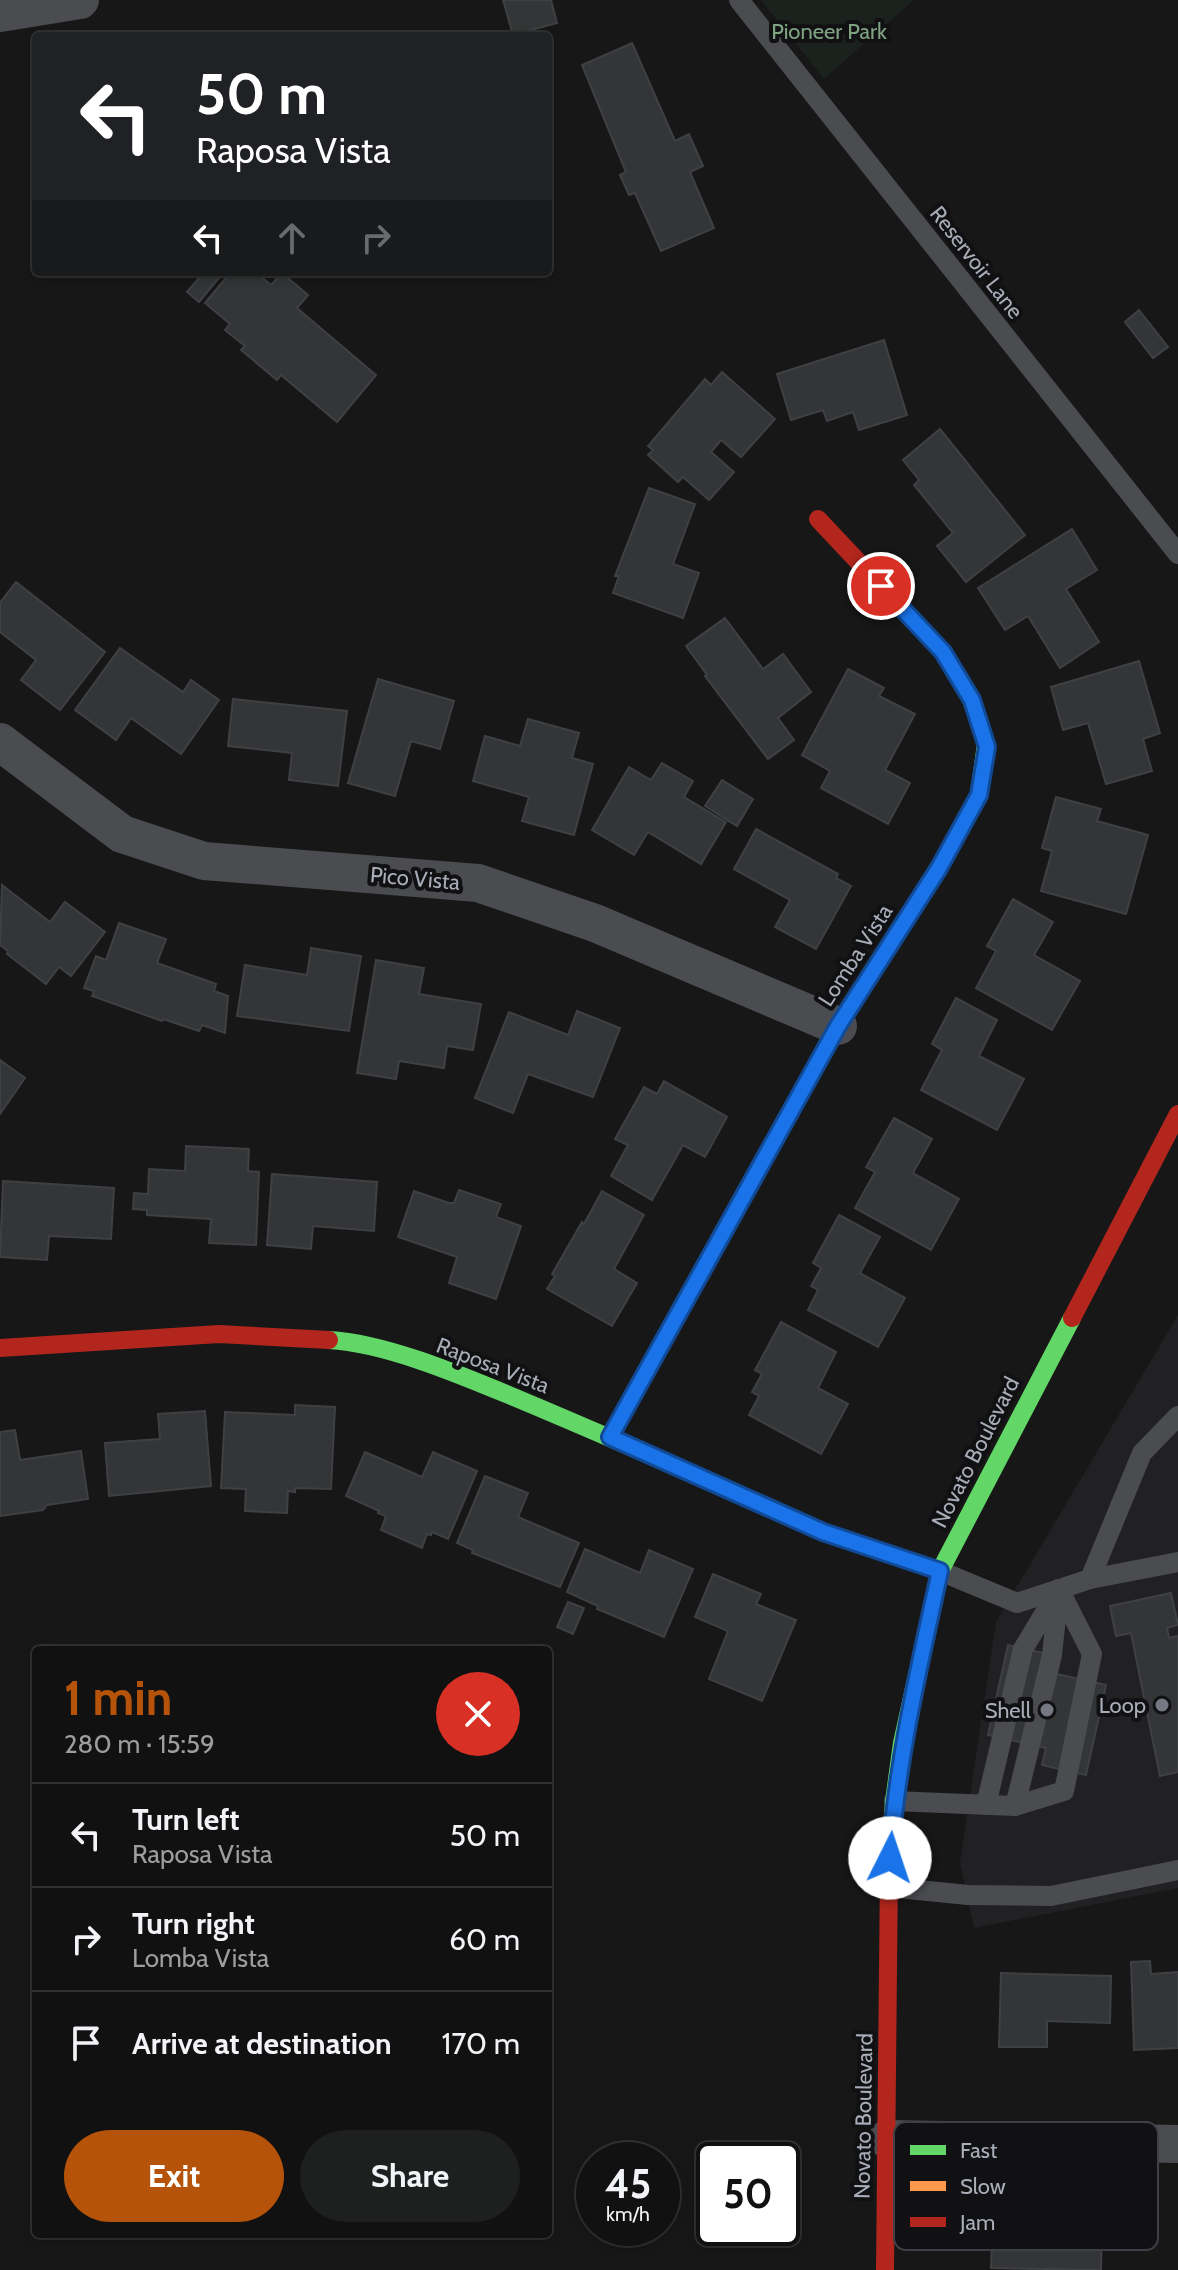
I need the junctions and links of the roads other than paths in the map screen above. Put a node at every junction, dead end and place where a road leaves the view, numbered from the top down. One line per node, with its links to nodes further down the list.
1 (80, 0): 3 (street)
2 (739, 0): 5 (lane, Reservoir Lane)
3 (0, 13)
4 (818, 519): 7 (street, Lomba Vista)
5 (1178, 554)
6 (0, 742): 7 (street, Pico Vista)
7 (838, 1026): 11 (street, Lomba Vista)
8 (1178, 1114): 13 (street, Novato Boulevard)
9 (0, 1348): 11 (street, Raposa Vista)
10 (1178, 1416): 14 (lane)
11 (610, 1437): 13 (street, Raposa Vista)
12 (1178, 1562): 14 (lane)
13 (940, 1571): 15 (lane); 16 (street, Novato Boulevard)
14 (1090, 1579): 15 (lane)
15 (1059, 1589): 17 (lane); 18 (lane); 18 (lane)
16 (894, 1801): 17 (lane); 20 (street, Novato Boulevard)
17 (986, 1805): 18 (lane)
18 (1015, 1806)
19 (1178, 1870): 20 (lane)
20 (888, 1887): 21 (street, Novato Boulevard)
21 (887, 2139): 22 (street); 25 (street, Novato Boulevard)
22 (894, 2139)
23 (1158, 2144): 24 (street)
24 (1178, 2144)
25 (885, 2270)

